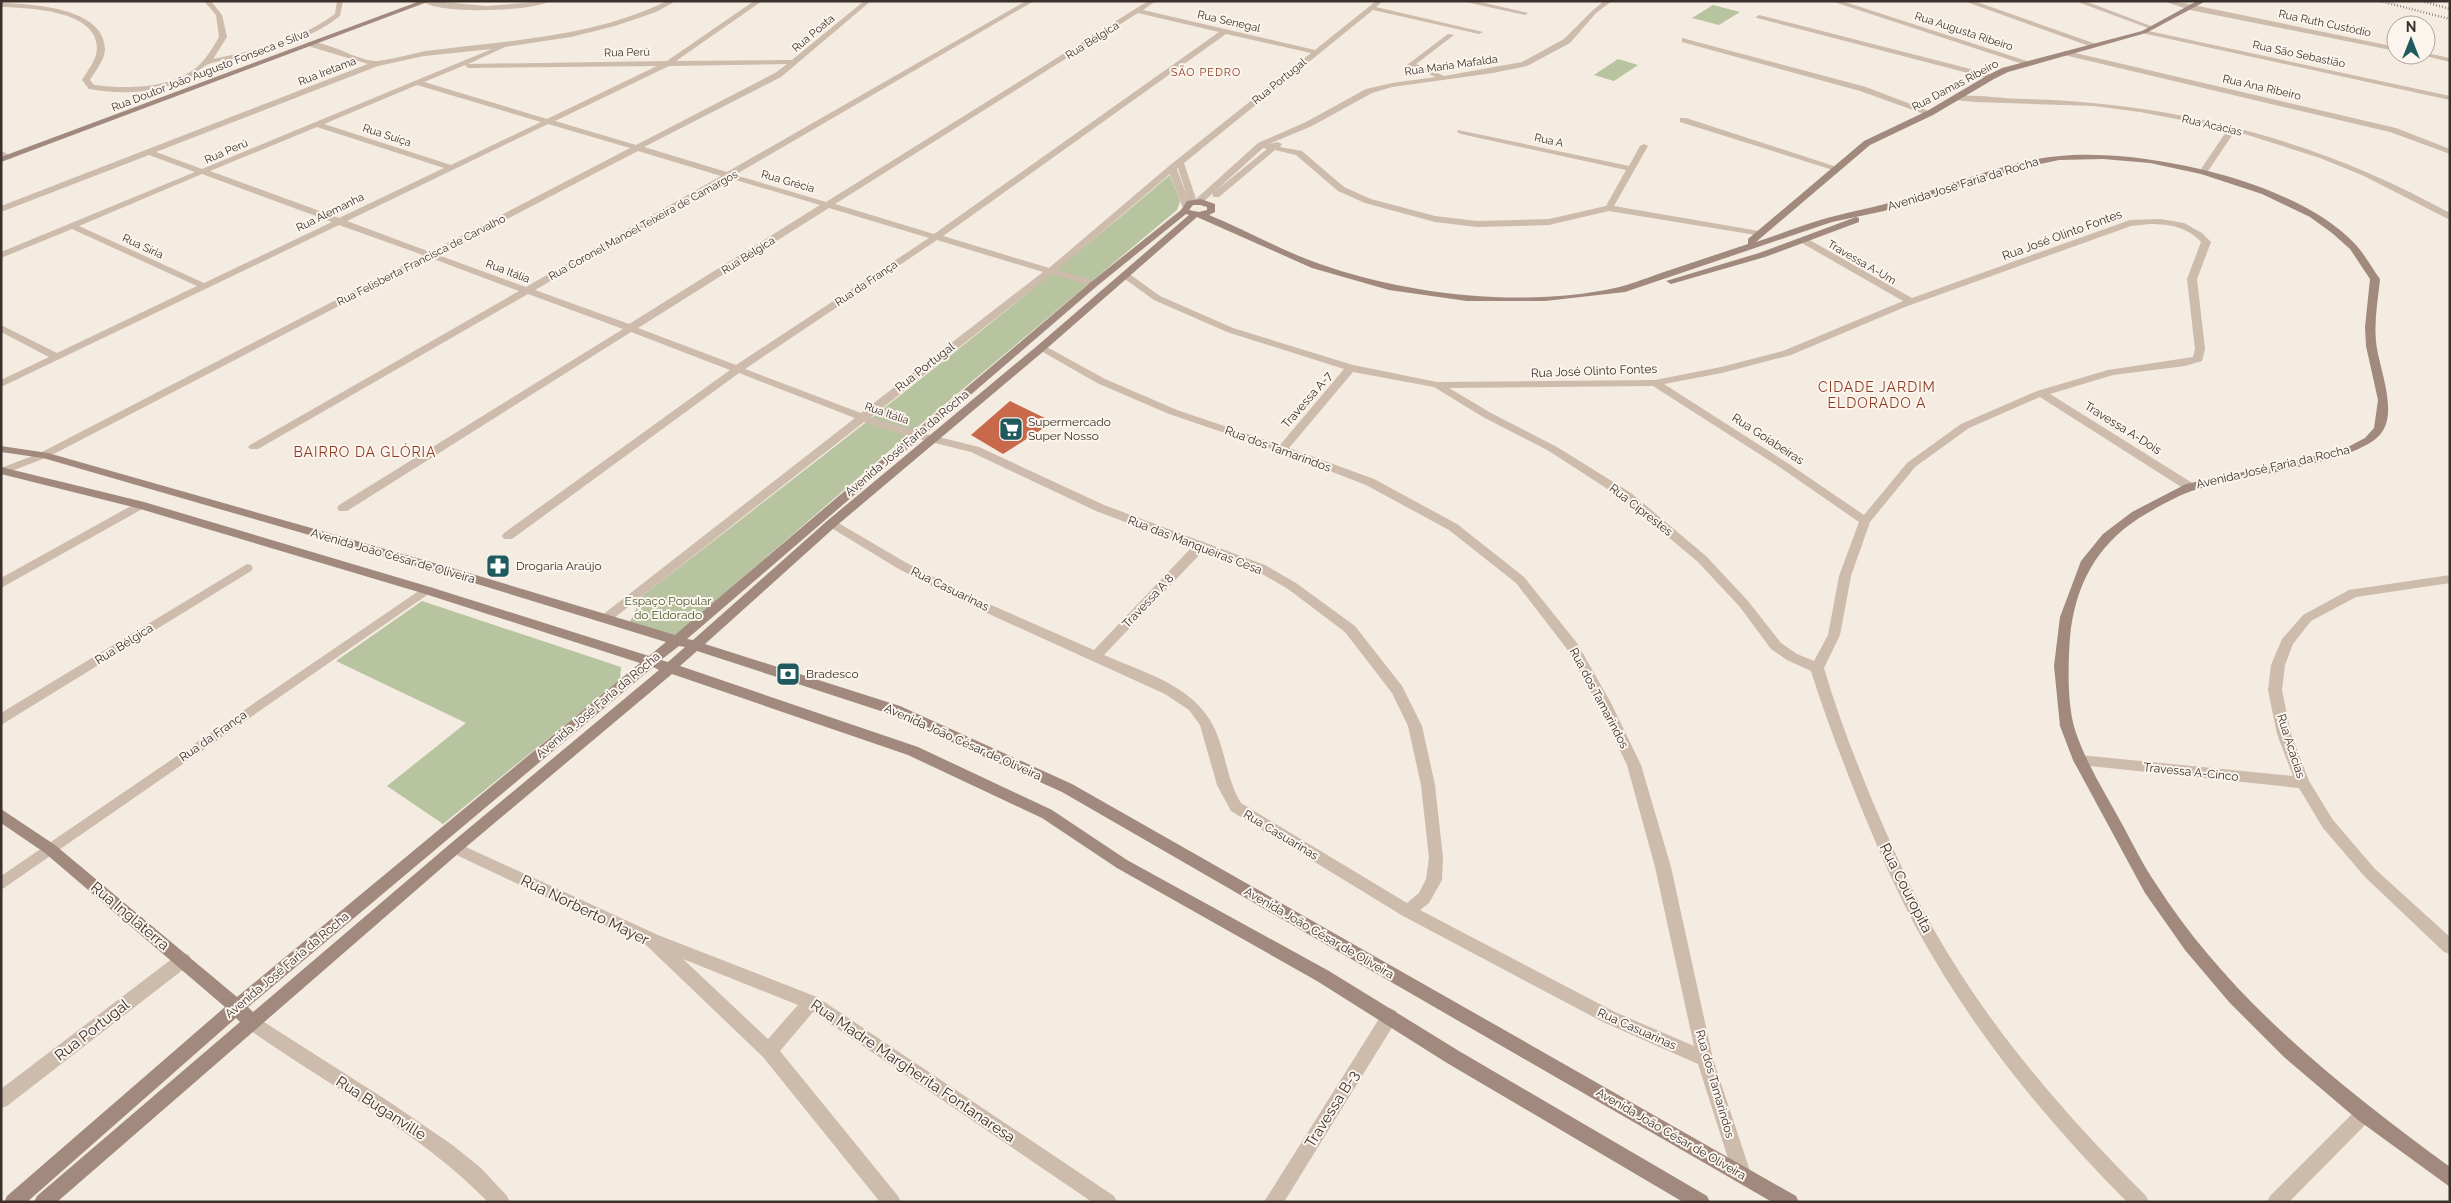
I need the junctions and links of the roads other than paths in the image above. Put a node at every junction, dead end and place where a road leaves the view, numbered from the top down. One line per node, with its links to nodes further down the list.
1 (207, 1): 40 (street)
2 (340, 1): 40 (street)
3 (547, 1): 16 (street)
4 (673, 1): 31 (street, Rua Iretama)
5 (759, 1): 42 (street, Rua Alemanha)
6 (868, 1): 41 (street, Rua Poata)
7 (1031, 1): 80 (street, Rua Coronel Manoel Teixeira de Camargos)
8 (1154, 1): 21 (street, Rua Bélgica)
9 (1380, 1): 19 (street, Rua Portugal)
10 (1464, 1): 22 (street)
11 (1609, 1): 46 (street, Rua Maria Mafalda)
12 (1834, 1): 43 (street, Rua Augusta Ribeiro)
13 (1967, 1): 32 (street)
14 (2078, 1): 24 (street)
15 (2166, 1): 20 (street, Rua Ruth Custódio)
16 (427, 2): 30 (street, Rua Doutor João Augusto Fonseca e Silva)
17 (2200, 3): 20 (street, Rua Damas Ribeiro)
18 (1, 5): 50 (street)
19 (1371, 8): 26 (street); 35 (street, Rua Portugal)
20 (2190, 8): 24 (street, Rua Damas Ribeiro); 34 (street, Rua Ruth Custódio)
21 (1138, 11): 25 (street, Rua Senegal); 81 (street, Rua Bélgica)
22 (1525, 13)
23 (1759, 17): 47 (street)
24 (2153, 28): 27 (street, Rua Damas Ribeiro)
25 (1225, 31): 35 (street, Rua Senegal); 92 (street, Rua da França)
26 (1478, 32)
27 (2144, 32): 32 (street, Rua Damas Ribeiro); 54 (street, Rua São Sebastião)
28 (1450, 35): 46 (street)
29 (1685, 40): 55 (street)
30 (311, 44): 44 (street); 51 (street, Rua Doutor João Augusto Fonseca e Silva)
31 (506, 45): 33 (street, Rua Iretama); 37 (street, Rua Perú)
32 (2095, 45): 36 (street, Rua Damas Ribeiro)
33 (492, 46): 37 (street); 44 (street, Rua Iretama)
34 (2386, 47)
35 (1315, 52): 73 (street, Rua Portugal)
36 (2067, 53): 43 (street, Rua Damas Ribeiro); 62 (street, Rua Ana Ribeiro)
37 (487, 55): 45 (street, Rua Perú)
38 (2436, 57): 39 (street)
39 (2450, 60)
40 (207, 62): 48 (street)
41 (796, 62): 42 (street, Rua Perú); 67 (street, Rua Felisberta Francisca de Carvalho)
42 (669, 63): 45 (street, Rua Perú); 56 (street, Rua Alemanha)
43 (2029, 63): 47 (street, Rua Damas Ribeiro)
44 (375, 64): 68 (street, Rua Iretama)
45 (459, 66): 49 (street, Rua Perú)
46 (1444, 77): 61 (street, Rua Maria Mafalda)
47 (1991, 77): 53 (street, Rua Damas Ribeiro)
48 (184, 78): 50 (street); 51 (street)
49 (419, 82): 56 (street, Rua Grécia); 58 (street, Rua Perú)
50 (166, 84): 52 (street)
51 (194, 89): 52 (street, Rua Doutor João Augusto Fonseca e Silva)
52 (173, 97): 71 (street, Rua Doutor João Augusto Fonseca e Silva)
53 (1958, 98): 55 (street, Rua Damas Ribeiro); 59 (street, Rua Acácias)
54 (2450, 98)
55 (1930, 113): 76 (street, Rua Damas Ribeiro)
56 (549, 120): 67 (street, Rua Grécia); 74 (street, Rua Alemanha)
57 (1683, 120): 76 (street)
58 (317, 124): 74 (street, Rua Suíça); 79 (street, Rua Perú)
59 (2232, 129): 78 (street); 86 (street, Rua Acácias)
60 (1462, 132): 77 (street, Rua A)
61 (1286, 135): 63 (street, Rua Maria Mafalda); 66 (street, Rua Maria Mafalda)
62 (2410, 135): 64 (street); 69 (street, Rua Ana Ribeiro)
63 (1261, 144): 66 (street); 82 (street, Rua Maria Mafalda)
64 (2450, 144)
65 (1644, 146): 77 (street)
66 (1276, 147): 82 (street, Rua Maria Mafalda); 83 (street)
67 (640, 148): 80 (street, Rua Grécia); 96 (street, Rua Felisberta Francisca de Carvalho)
68 (149, 152): 79 (street, Rua Itália); 84 (street, Rua Iretama)
69 (2450, 152)
70 (1, 153): 71 (street)
71 (10, 157): 72 (street, Rua Doutor João Augusto Fonseca e Silva)
72 (1, 160)
73 (1180, 162): 75 (street, Rua Portugal); 82 (street)
74 (449, 167): 88 (street, Rua Alemanha)
75 (1172, 168): 82 (street); 98 (street, Rua Portugal)
76 (1836, 168): 91 (street, Rua Damas Ribeiro)
77 (1631, 169): 83 (street)
78 (2203, 172): 85 (street, Avenida José Faria da Rocha); 124 (street, Avenida José Faria da Rocha)
79 (202, 173): 88 (street, Rua Itália); 89 (street, Rua Perú)
80 (730, 176): 81 (street, Rua Grécia); 102 (street, Rua Coronel Manoel Teixeira de Camargos)
81 (829, 205): 92 (street, Rua Grécia); 106 (street, Rua Bélgica)
82 (1197, 208): 90 (street, Avenida José Faria da Rocha); 90 (street, Avenida José Faria da Rocha); 99 (street, Avenida José Faria da Rocha); 100 (street, Avenida José Faria da Rocha)
83 (1609, 208): 91 (street)
84 (1, 209)
85 (1882, 209): 87 (street, Avenida José Faria da Rocha); 93 (street, Avenida José Faria da Rocha)
86 (2450, 217)
87 (1830, 220): 93 (street); 94 (street, Avenida José Faria da Rocha)
88 (338, 221): 96 (street, Rua Itália); 101 (street, Rua Alemanha)
89 (73, 226): 95 (street, Rua Perú); 101 (street, Rua Síria)
90 (1233, 227): 103 (street, Avenida José Faria da Rocha)
91 (1759, 234): 94 (street, Rua Damas Ribeiro)
92 (937, 236): 98 (street, Rua Grécia); 110 (street, Rua da França)
93 (1803, 240): 97 (street, Avenida José Faria da Rocha); 104 (street, Travessa A-Um)
94 (1752, 246): 97 (street); 103 (street, Avenida José Faria da Rocha)
95 (1, 255)
96 (431, 255): 102 (street, Rua Itália); 121 (street, Rua Felisberta Francisca de Carvalho)
97 (1730, 264): 103 (street, Avenida José Faria da Rocha)
98 (1050, 271): 100 (street, Rua Grécia); 115 (street, Rua Portugal)
99 (1125, 275): 107 (street, Avenida José Faria da Rocha); 109 (street)
100 (1094, 284): 116 (street, Avenida José Faria da Rocha)
101 (204, 286): 108 (street, Rua Alemanha)
102 (525, 290): 106 (street, Rua Itália); 118 (street, Rua Coronel Manoel Teixeira de Camargos)
103 (1616, 291)
104 (1911, 302): 111 (street, Rua José Olinto Fontes); 114 (street, Rua José Olinto Fontes)
105 (1, 328): 108 (street)
106 (630, 328): 110 (street, Rua Itália); 126 (street, Rua Bélgica)
107 (1040, 348): 117 (street, Avenida José Faria da Rocha); 120 (street, Rua dos Tamarindos)
108 (57, 357): 112 (street, Rua Alemanha)
109 (1351, 368): 113 (street); 120 (street, Travessa A-7)
110 (738, 369): 115 (street, Rua Itália); 129 (street, Rua da França)
111 (1655, 383): 113 (street, Rua José Olinto Fontes); 127 (street, Rua Goiabeiras)
112 (1, 384)
113 (1437, 385): 141 (street, Rua Ciprestes)
114 (2041, 393): 124 (street, Travessa A-Dois); 127 (street, Rua José Olinto Fontes)
115 (861, 417): 116 (street, Rua Itália); 135 (street, Rua Portugal)
116 (915, 435): 117 (street, Rua Itália); 136 (street, Avenida José Faria da Rocha)
117 (934, 438): 128 (street, Avenida José Faria da Rocha); 130 (street, Rua das Manqueiras Cesa)
118 (254, 447)
119 (1, 449): 121 (street, Avenida João César de Oliveira)
120 (1282, 449): 158 (street, Rua dos Tamarindos)
121 (44, 455): 122 (street, Rua Felisberta Francisca de Carvalho); 123 (street); 135 (street, Avenida João César de Oliveira)
122 (2, 471): 123 (street, Avenida João César de Oliveira)
123 (34, 479): 125 (street, Avenida João César de Oliveira)
124 (2190, 487): 143 (street, Avenida José Faria da Rocha)
125 (140, 506): 133 (street); 134 (street, Avenida João César de Oliveira)
126 (343, 508)
127 (1865, 521): 141 (street)
128 (831, 524): 137 (street, Avenida José Faria da Rocha); 138 (street, Rua Casuarinas)
129 (508, 536)
130 (1199, 546): 138 (street, Travessa A 8); 149 (street, Rua das Manqueiras Cesa)
131 (246, 568): 142 (street, Rua Bélgica)
132 (2450, 578): 144 (street, Rua Acácias)
133 (1, 584)
134 (426, 590): 139 (street, Avenida João César de Oliveira); 147 (street, Rua da França)
135 (604, 619): 136 (street, Avenida João César de Oliveira)
136 (677, 640): 137 (street, Avenida João César de Oliveira); 139 (street, Avenida José Faria da Rocha)
137 (696, 646): 140 (street, Avenida José Faria da Rocha); 161 (street, Avenida João César de Oliveira)
138 (1097, 656): 149 (street, Rua Casuarinas)
139 (650, 662): 140 (street, Avenida João César de Oliveira); 154 (street, Avenida José Faria da Rocha)
140 (670, 668): 146 (street, Avenida José Faria da Rocha); 155 (street, Avenida João César de Oliveira)
141 (1817, 668): 171 (street, Rua Couropita)
142 (1, 720)
143 (2080, 760): 144 (street, Travessa A-Cinco); 160 (street, Avenida José Faria da Rocha)
144 (2303, 783): 151 (street, Rua Acácias)
145 (1, 815): 147 (street, Rua Inglaterra)
146 (456, 848): 150 (street, Rua Norberto Mayer); 156 (street, Avenida José Faria da Rocha)
147 (50, 849): 148 (street, Rua da França); 152 (street, Rua Inglaterra)
148 (1, 884)
149 (1408, 911): 158 (street, Rua Casuarinas)
150 (651, 939): 153 (street, Rua Madre Margherita Fontanaresa); 157 (street, Rua Norberto Mayer)
151 (2450, 947)
152 (183, 960): 154 (street, Rua Inglaterra); 159 (street, Rua Portugal)
153 (811, 1002): 157 (street); 167 (street, Rua Madre Margherita Fontanaresa)
154 (238, 1006): 156 (street, Rua Inglaterra); 163 (street, Avenida José Faria da Rocha)
155 (1390, 1016): 168 (street, Travessa B-3); 169 (street, Avenida João César de Oliveira)
156 (253, 1023): 164 (street, Avenida José Faria da Rocha); 165 (street, Rua Buganville)
157 (769, 1050): 166 (street, Rua Norberto Mayer)
158 (1705, 1059): 161 (street, Rua dos Tamarindos)
159 (1, 1100)
160 (2364, 1114): 162 (street, Avenida José Faria da Rocha); 172 (street)
161 (1742, 1174): 170 (street, Avenida João César de Oliveira)
162 (2450, 1178)
163 (13, 1202)
164 (43, 1202)
165 (501, 1202)
166 (892, 1202)
167 (1108, 1202)
168 (1273, 1202)
169 (1701, 1202)
170 (1790, 1202)
171 (2140, 1202)
172 (2276, 1202)

